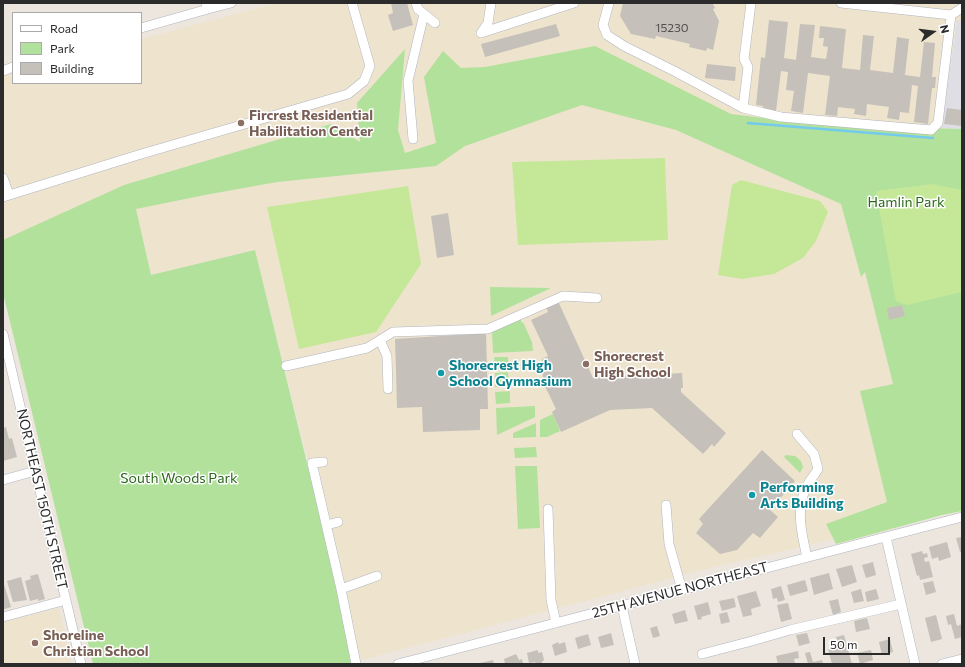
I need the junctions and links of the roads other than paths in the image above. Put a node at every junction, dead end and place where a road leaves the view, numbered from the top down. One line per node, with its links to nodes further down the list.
1 (231, 3): 9 (street)
2 (352, 3): 18 (street)
3 (416, 3): 11 (street)
4 (491, 3): 5 (street)
5 (574, 3)
6 (609, 3): 15 (street)
7 (750, 3): 15 (street)
8 (841, 3): 12 (street)
9 (207, 6): 14 (street)
10 (962, 8): 12 (street)
11 (424, 14): 13 (street); 16 (street)
12 (951, 15): 15 (street)
13 (435, 23)
14 (142, 28)
15 (743, 108)
16 (413, 139)
17 (3, 178): 18 (street)
18 (6, 196)
19 (597, 298): 21 (street)
20 (4, 339): 26 (street, NORTHEAST 150TH STREET)
21 (380, 340): 22 (street); 23 (street)
22 (286, 366)
23 (388, 389)
24 (797, 434): 34 (street)
25 (323, 462): 32 (street)
26 (35, 471): 27 (street); 38 (street, NORTHEAST 150TH STREET)
27 (3, 480)
28 (666, 505): 37 (street)
29 (548, 509): 42 (street)
30 (962, 517): 33 (street, 25TH AVENUE NORTHEAST)
31 (338, 522): 32 (street)
32 (327, 524): 36 (street)
33 (886, 536): 34 (street, 25TH AVENUE NORTHEAST); 39 (street)
34 (807, 557): 37 (street, 25TH AVENUE NORTHEAST)
35 (377, 576): 36 (street)
36 (341, 589): 46 (street)
37 (682, 590): 40 (street, 25TH AVENUE NORTHEAST)
38 (66, 600): 41 (street); 45 (street, NORTHEAST 150TH STREET)
39 (901, 604): 43 (street); 49 (street)
40 (622, 606): 42 (street, 25TH AVENUE NORTHEAST); 48 (street)
41 (3, 617)
42 (556, 622): 47 (street, 25TH AVENUE NORTHEAST)
43 (702, 654)
44 (962, 659): 50 (street)
45 (81, 664)
46 (356, 664)
47 (398, 664)
48 (635, 664)
49 (914, 664)
50 (942, 664)

